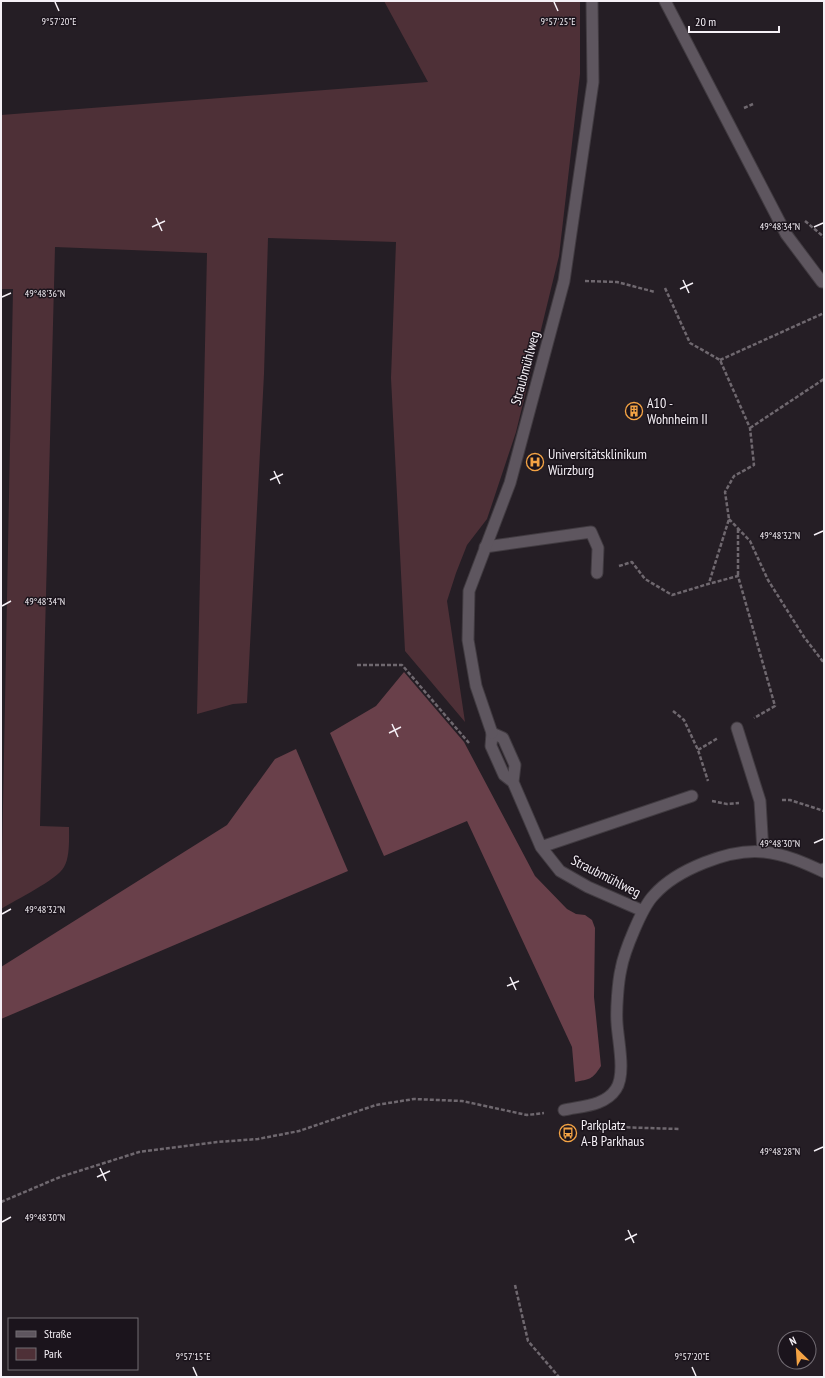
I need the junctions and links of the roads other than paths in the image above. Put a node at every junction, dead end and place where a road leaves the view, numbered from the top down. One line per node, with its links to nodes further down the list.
1 (592, 1): 4 (street, Straubmühlweg)
2 (665, 1): 3 (street)
3 (824, 282)
4 (485, 547): 5 (street); 8 (street, Straubmühlweg)
5 (597, 573)
6 (737, 728): 9 (street)
7 (692, 796): 8 (street)
8 (541, 847): 11 (street, Straubmühlweg)
9 (763, 852): 10 (street); 11 (street)
10 (824, 871)
11 (643, 911): 12 (street)
12 (564, 1110)

